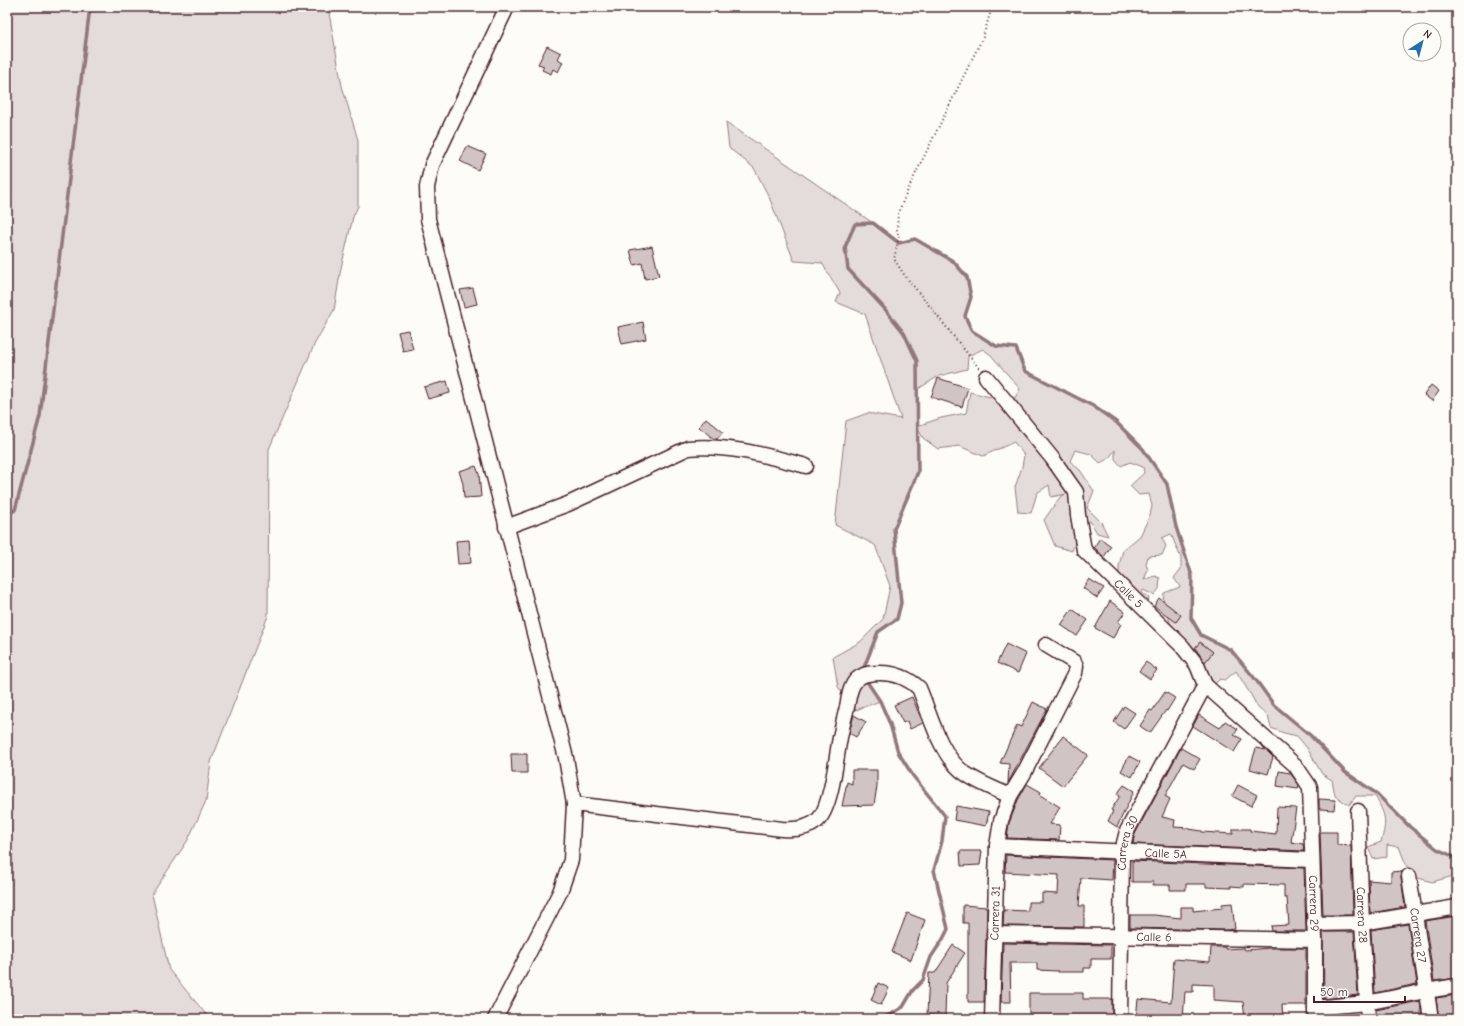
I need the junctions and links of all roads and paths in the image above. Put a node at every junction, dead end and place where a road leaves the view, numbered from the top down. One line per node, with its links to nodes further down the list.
1 (507, 7): 5 (street)
2 (992, 7): 3 (path)
3 (986, 377): 7 (street, Calle 5)
4 (806, 466): 5 (street)
5 (506, 527): 10 (street)
6 (1046, 645): 9 (street, Carrera 31)
7 (1205, 685): 8 (street, Calle 5); 13 (street, Carrera 30)
8 (1310, 787): 14 (street, Carrera 29)
9 (1007, 802): 10 (street); 12 (street, Carrera 31)
10 (574, 804): 27 (street)
11 (1358, 811): 18 (street, Carrera 28)
12 (997, 846): 13 (street, Calle 5A); 20 (street, Carrera 31)
13 (1122, 851): 14 (street, Calle 5A); 21 (street, Carrera 30)
14 (1311, 860): 19 (street, Carrera 29)
15 (1409, 876): 17 (street, Carrera 27)
16 (1457, 907): 17 (street)
17 (1414, 915): 18 (street); 24 (street, Carrera 27)
18 (1362, 923): 19 (street); 25 (street, Carrera 28)
19 (1314, 924): 22 (street, Carrera 29)
20 (994, 934): 21 (street, Calle 6); 28 (street, Carrera 31)
21 (1121, 936): 22 (street, Calle 6); 29 (street, Carrera 30)
22 (1314, 940): 26 (street, Carrera 29)
23 (1457, 986): 24 (street)
24 (1426, 991): 25 (street); 31 (street, Carrera 27)
25 (1366, 1003): 26 (street); 30 (street, Carrera 28)
26 (1315, 1013)
27 (495, 1019)
28 (992, 1019)
29 (1120, 1019)
30 (1368, 1019)
31 (1431, 1019)

